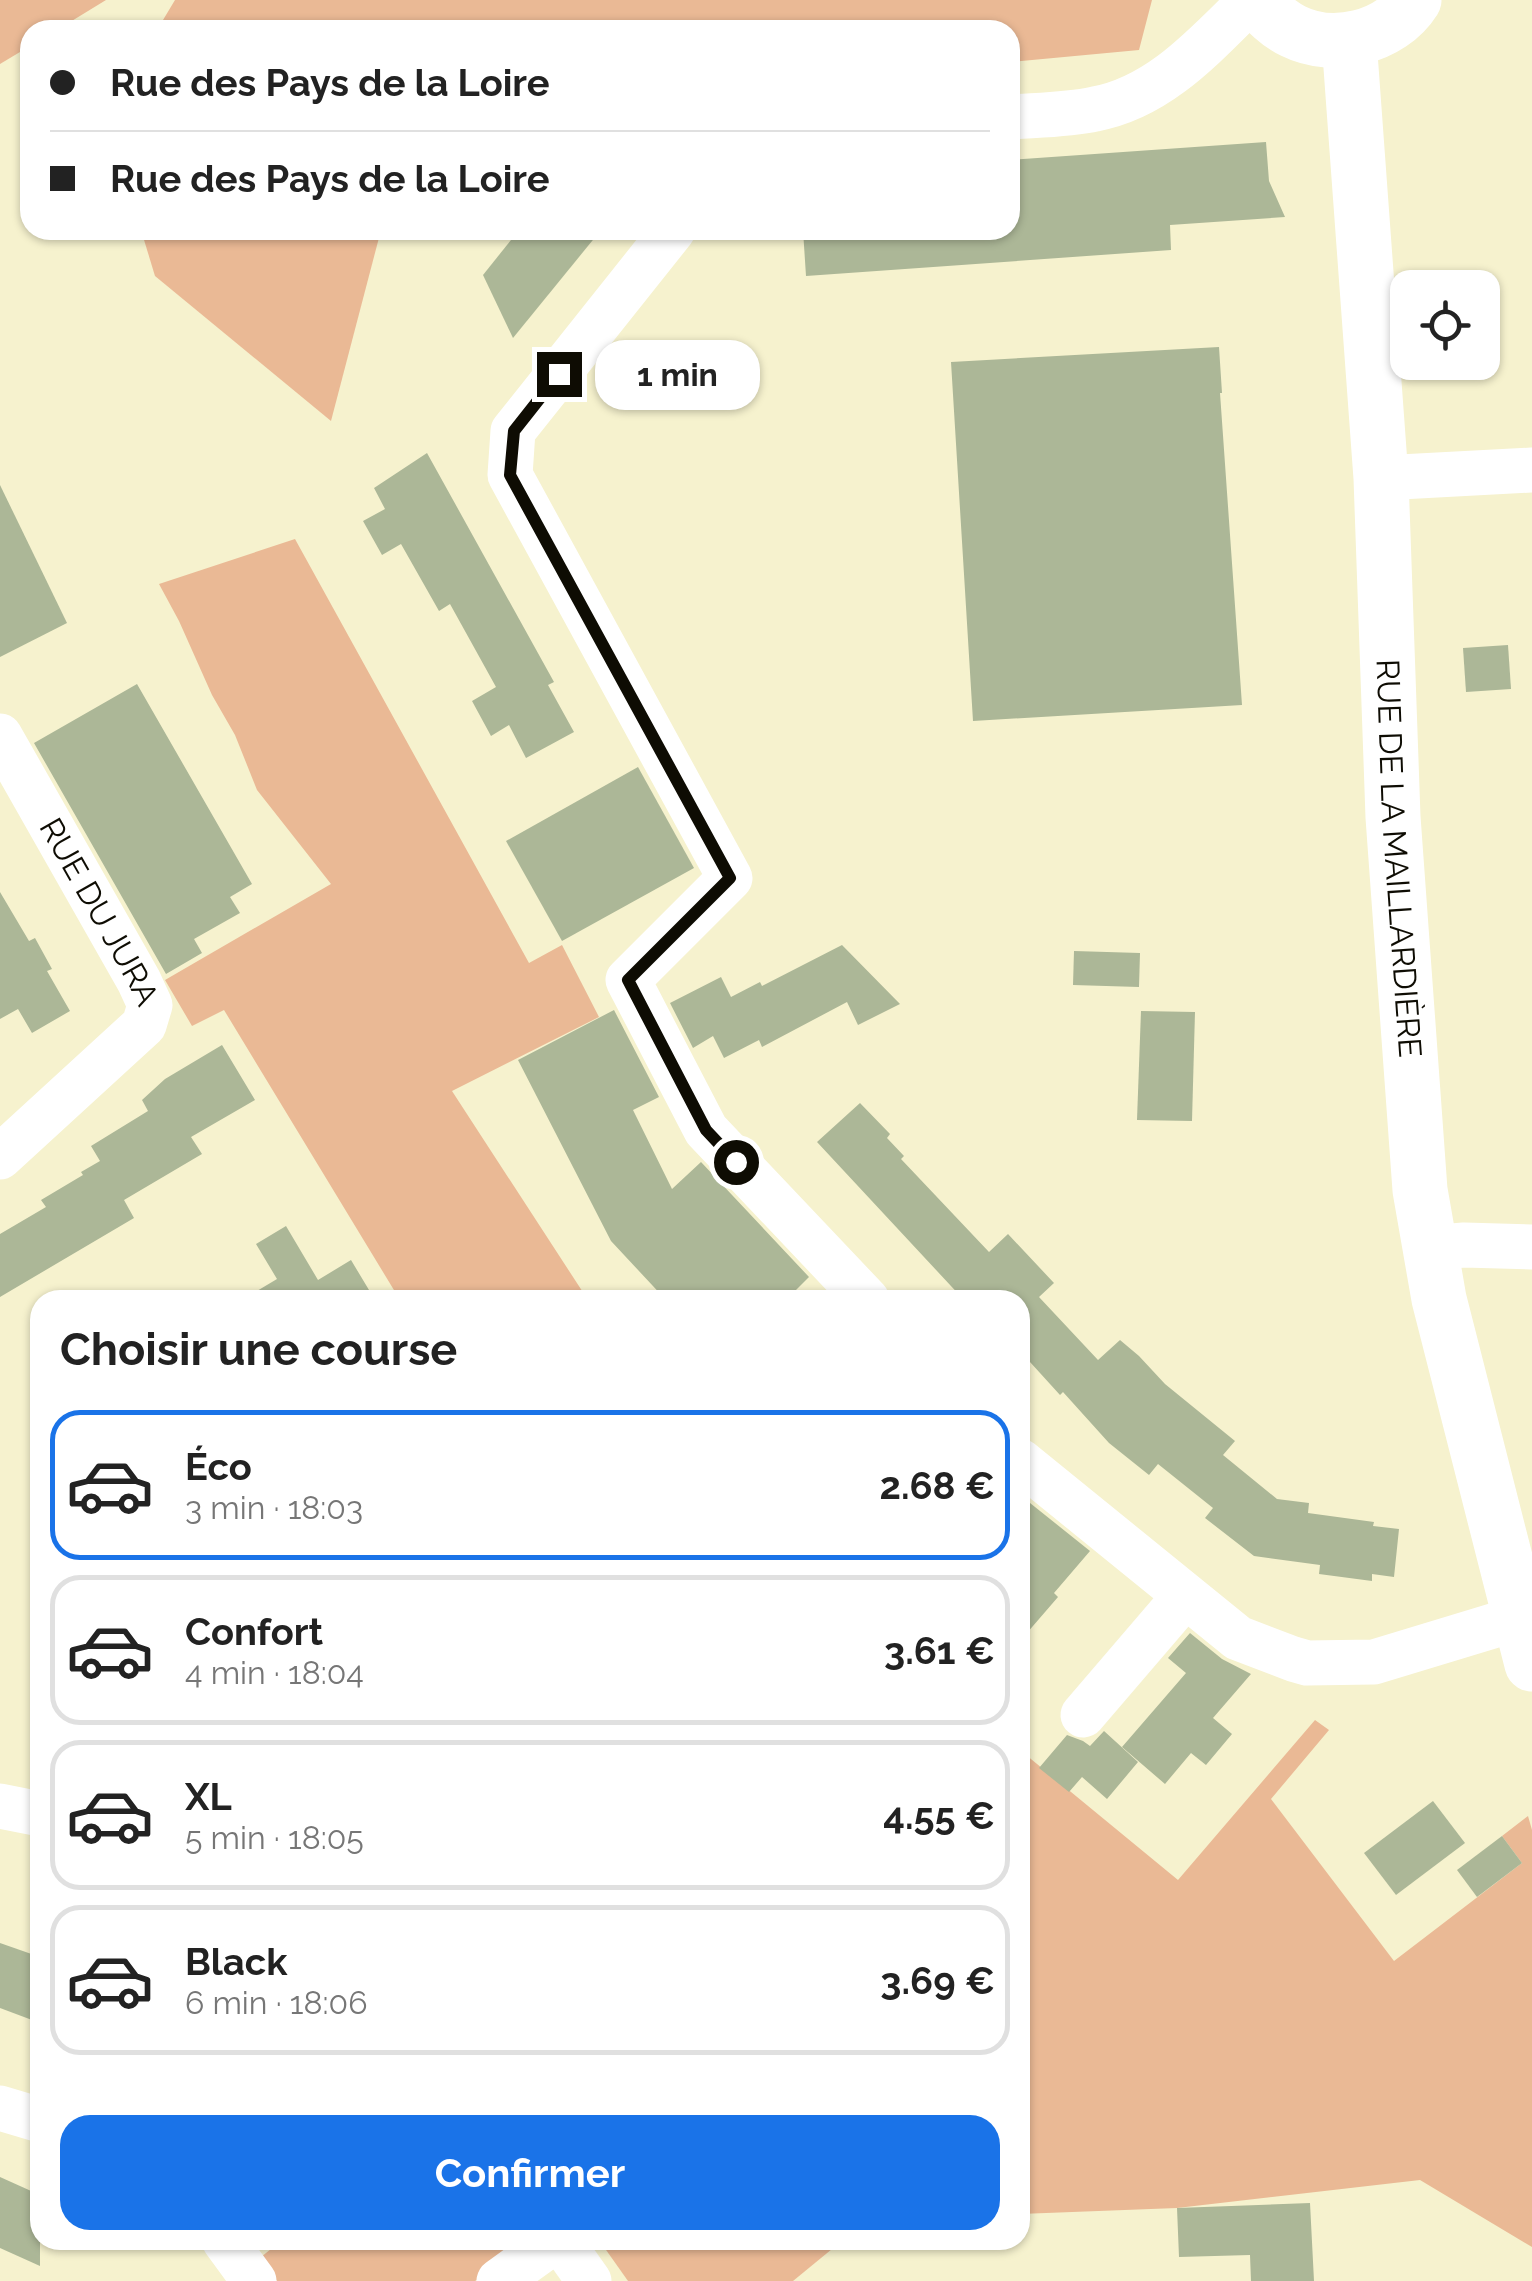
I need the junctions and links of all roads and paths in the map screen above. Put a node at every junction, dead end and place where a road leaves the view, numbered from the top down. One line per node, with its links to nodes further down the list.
1 (1253, 0): 3 (street); 4 (street)
2 (1414, 3): 3 (street)
3 (1349, 40): 7 (street, RUE DE LA MAILLARDIÈRE)
4 (1020, 117)
5 (665, 240): 12 (street)
6 (1532, 470): 7 (street)
7 (1381, 478): 10 (street, RUE DE LA MAILLARDIÈRE)
8 (0, 736): 9 (street, RUE DU JURA)
9 (0, 1158)
10 (1428, 1248): 11 (street); 15 (street, RUE DE LA MAILLARDIÈRE)
11 (1532, 1248)
12 (858, 1290)
13 (1030, 1476): 14 (street)
14 (1185, 1596): 15 (street); 16 (street)
15 (1526, 1641)
16 (1083, 1715)
17 (0, 1806): 18 (street)
18 (30, 1812)
19 (0, 2108): 20 (street)
20 (30, 2117)
21 (231, 2250): 24 (street)
22 (544, 2250): 25 (street)
23 (566, 2250): 26 (street)
24 (254, 2281)
25 (499, 2281)
26 (589, 2281)

